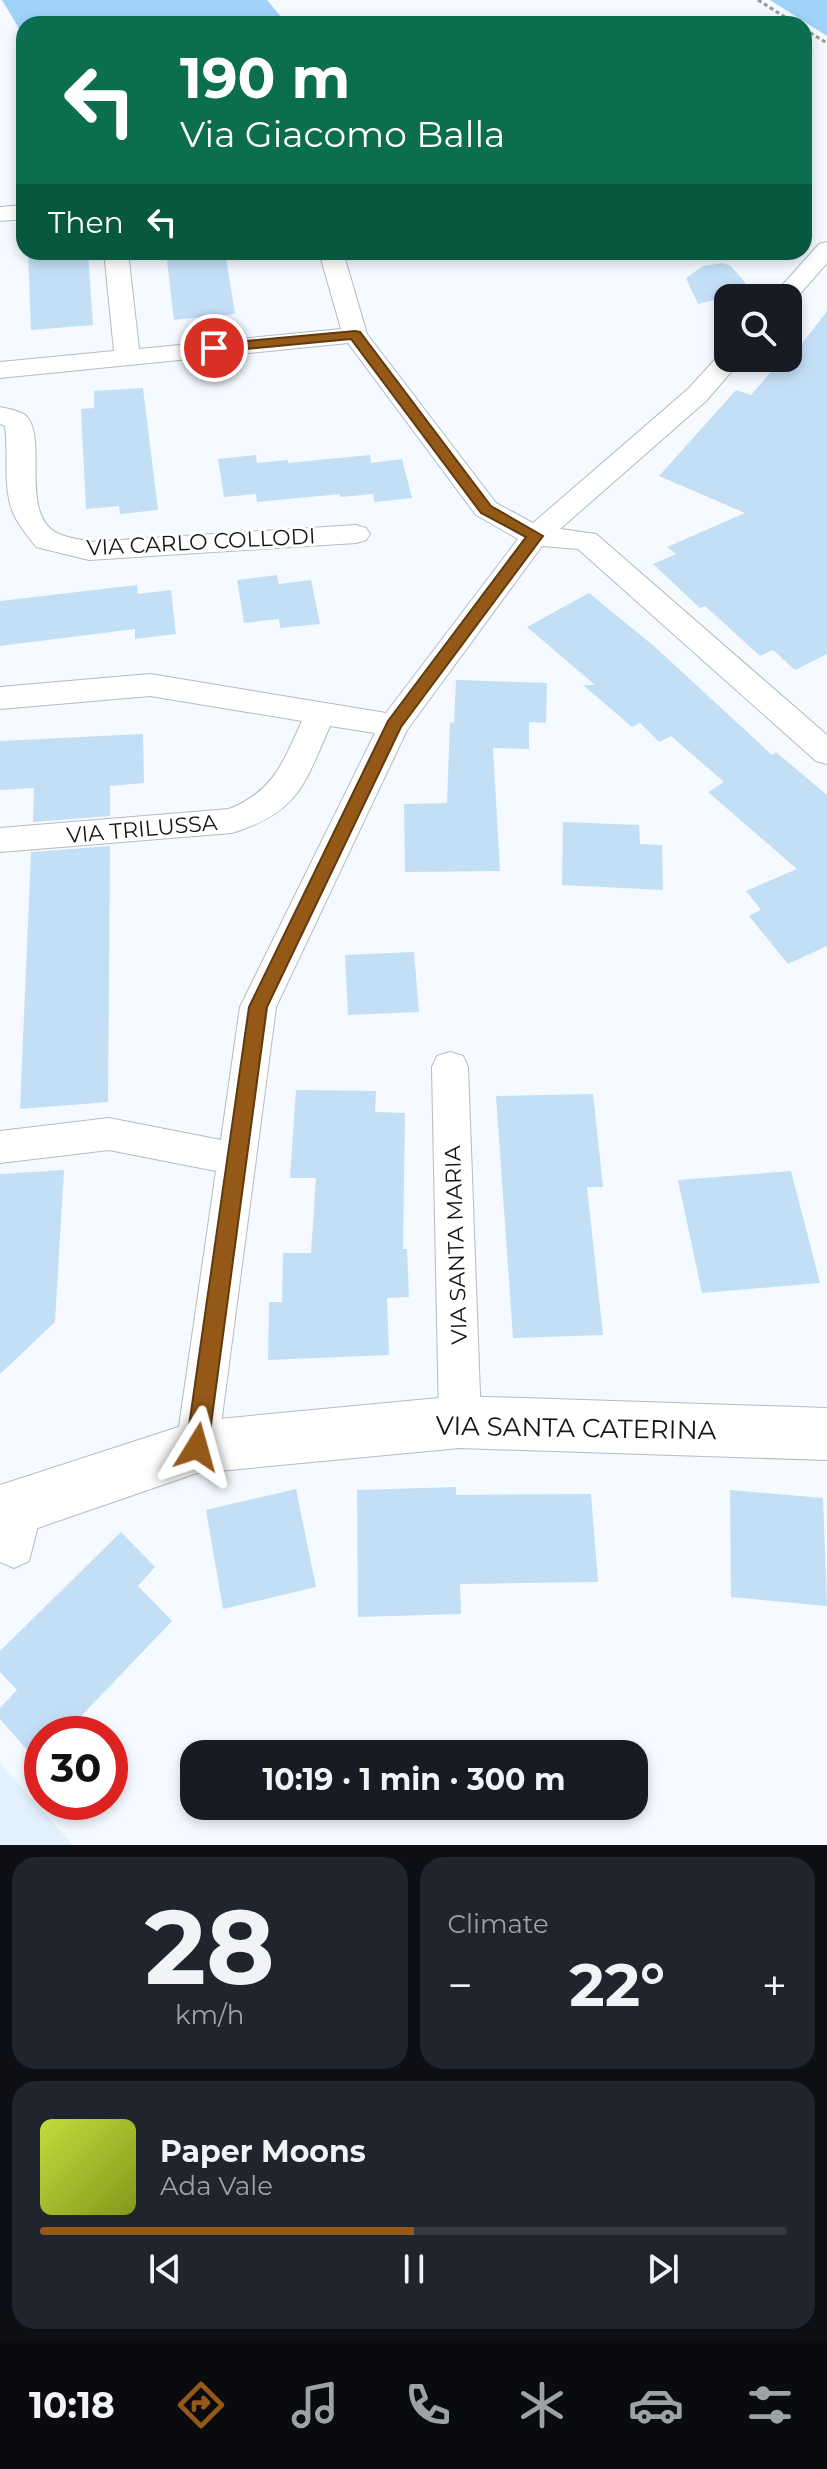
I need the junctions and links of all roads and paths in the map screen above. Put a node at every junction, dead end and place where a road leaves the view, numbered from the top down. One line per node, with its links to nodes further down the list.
1 (758, 0): 2 (path)
2 (783, 16)
3 (827, 249): 6 (street)
4 (117, 260): 8 (street)
5 (333, 260): 7 (street)
6 (796, 284)
7 (355, 335): 8 (street); 13 (street)
8 (127, 357): 9 (street)
9 (0, 370)
10 (718, 372): 13 (street)
11 (0, 415): 12 (street, VIA CARLO COLLODI)
12 (356, 534)
13 (535, 536): 16 (street); 17 (street)
14 (0, 698): 15 (street)
15 (321, 712): 16 (street); 18 (street, VIA TRILUSSA)
16 (394, 725): 21 (street)
17 (827, 753)
18 (0, 840)
19 (450, 1067): 22 (street, VIA SANTA MARIA)
20 (0, 1147): 21 (street)
21 (237, 1159): 24 (street)
22 (460, 1422): 23 (main road, VIA SANTA CATERINA); 24 (main road, VIA SANTA CATERINA)
23 (827, 1434)
24 (197, 1447): 25 (main road, VIA SANTA CATERINA)
25 (12, 1522)

